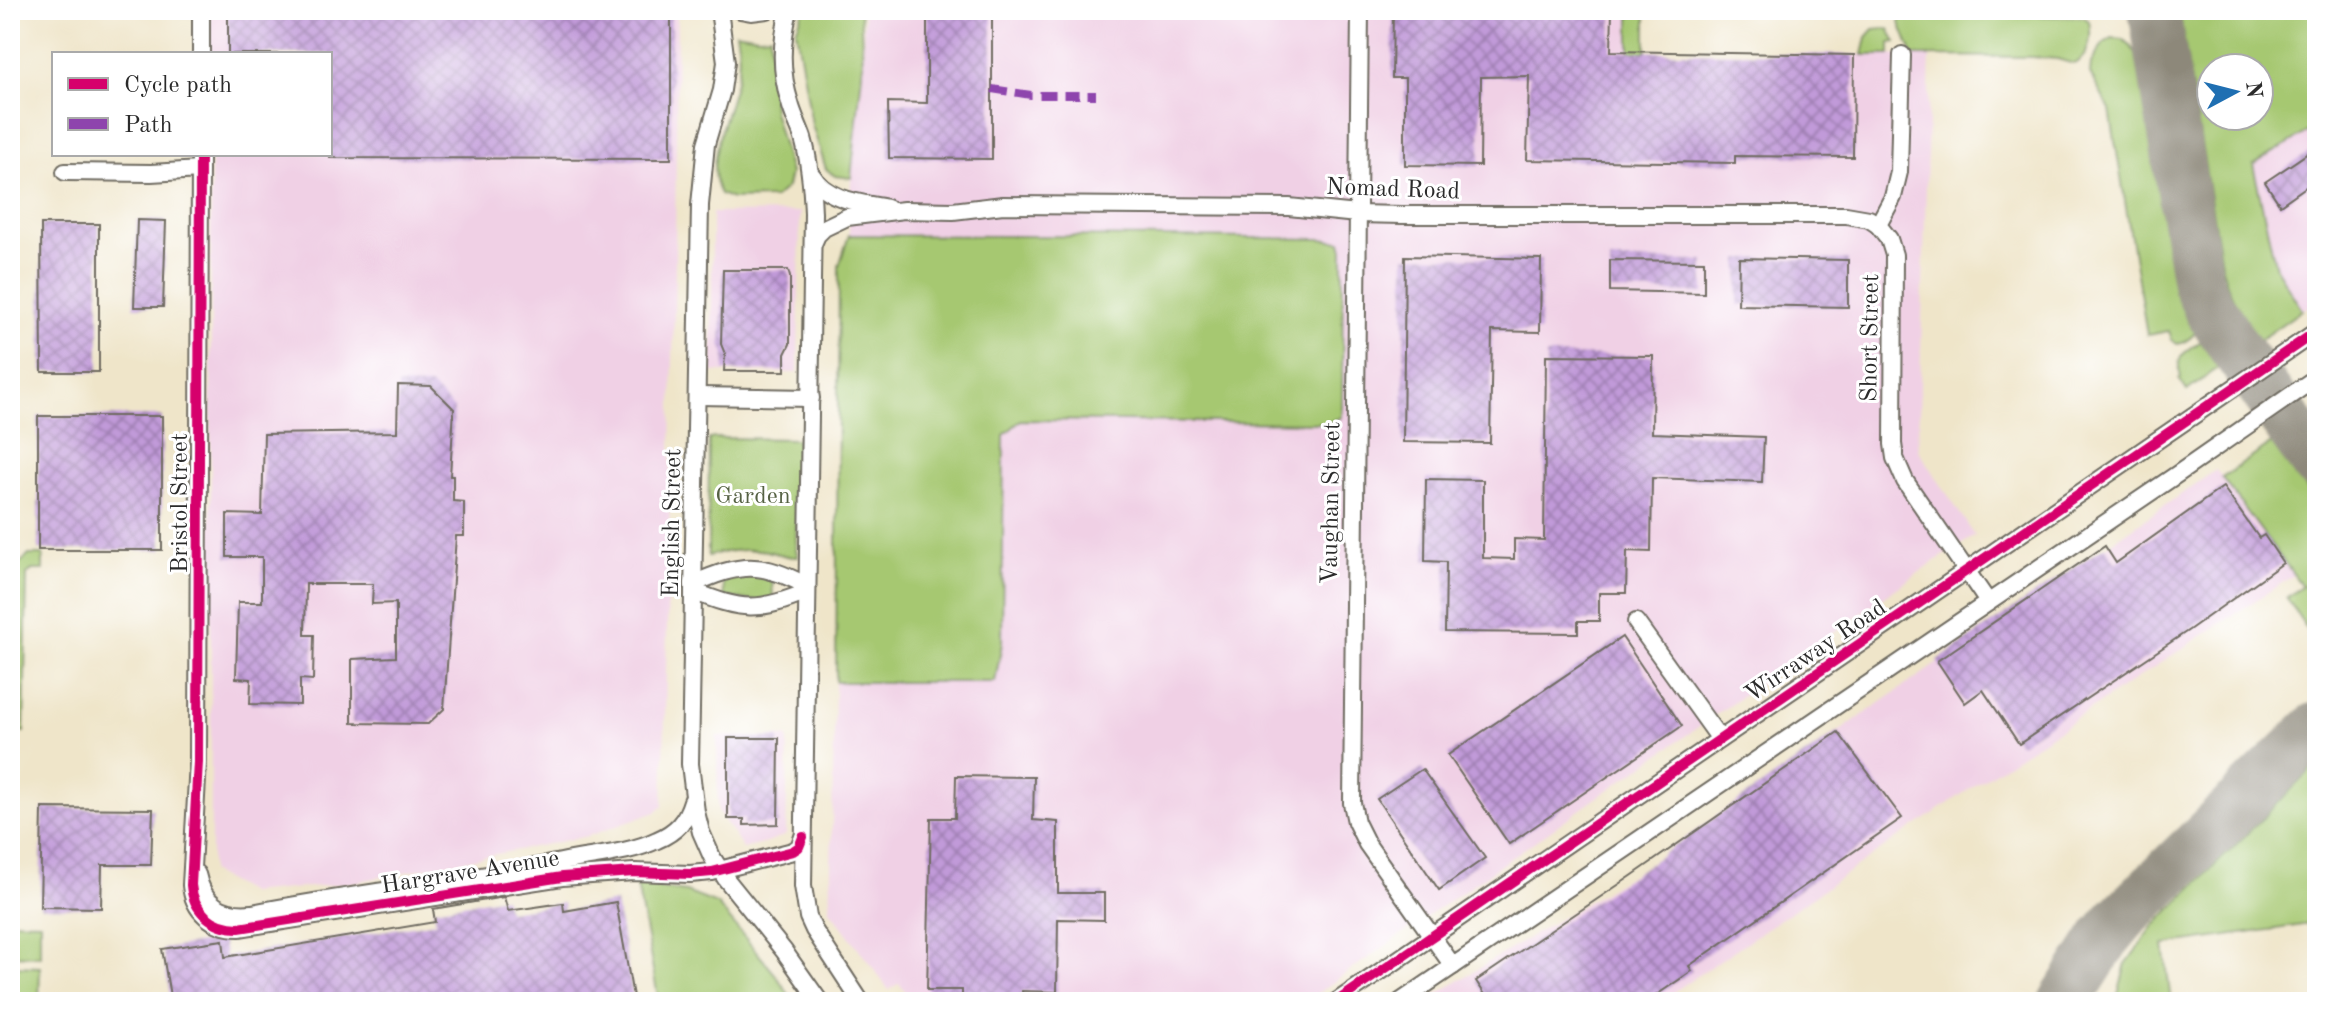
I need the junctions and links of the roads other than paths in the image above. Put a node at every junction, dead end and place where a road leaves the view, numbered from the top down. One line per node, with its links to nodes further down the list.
1 (201, 10): 7 (street)
2 (719, 10): 18 (street, English Street)
3 (740, 10): 4 (street)
4 (767, 10)
5 (789, 10): 10 (street)
6 (1360, 10): 13 (street, Vaughan Street)
7 (201, 52)
8 (1902, 55): 14 (street)
9 (200, 162): 11 (street); 28 (street, Bristol Street)
10 (810, 171): 12 (street, Nomad Road); 15 (street)
11 (65, 172)
12 (904, 210): 13 (street, Nomad Road); 15 (street, Nomad Road)
13 (1357, 214): 14 (street, Nomad Road); 30 (street, Vaughan Street)
14 (1878, 225): 20 (street, Short Street)
15 (813, 244): 19 (street)
16 (2317, 331): 20 (street, Wirraway Road)
17 (2317, 377): 23 (street)
18 (698, 396): 19 (street); 21 (street, English Street)
19 (811, 398): 22 (street)
20 (1966, 571): 23 (street, Short Street); 25 (street, Wirraway Road)
21 (693, 588): 22 (street); 22 (street); 26 (street, English Street)
22 (807, 589): 27 (street)
23 (1988, 602): 31 (street)
24 (1636, 622): 25 (street)
25 (1720, 739): 30 (street, Wirraway Road)
26 (693, 798): 28 (street, Hargrave Avenue); 29 (street, English Street)
27 (803, 837): 29 (street, Hargrave Avenue); 32 (street)
28 (194, 853): 29 (street, Hargrave Avenue)
29 (720, 870): 33 (street, English Street)
30 (1431, 937): 31 (street, Vaughan Street); 34 (street, Wirraway Road)
31 (1453, 966): 35 (street)
32 (858, 1001)
33 (820, 1002)
34 (1336, 1002)
35 (1400, 1002)

